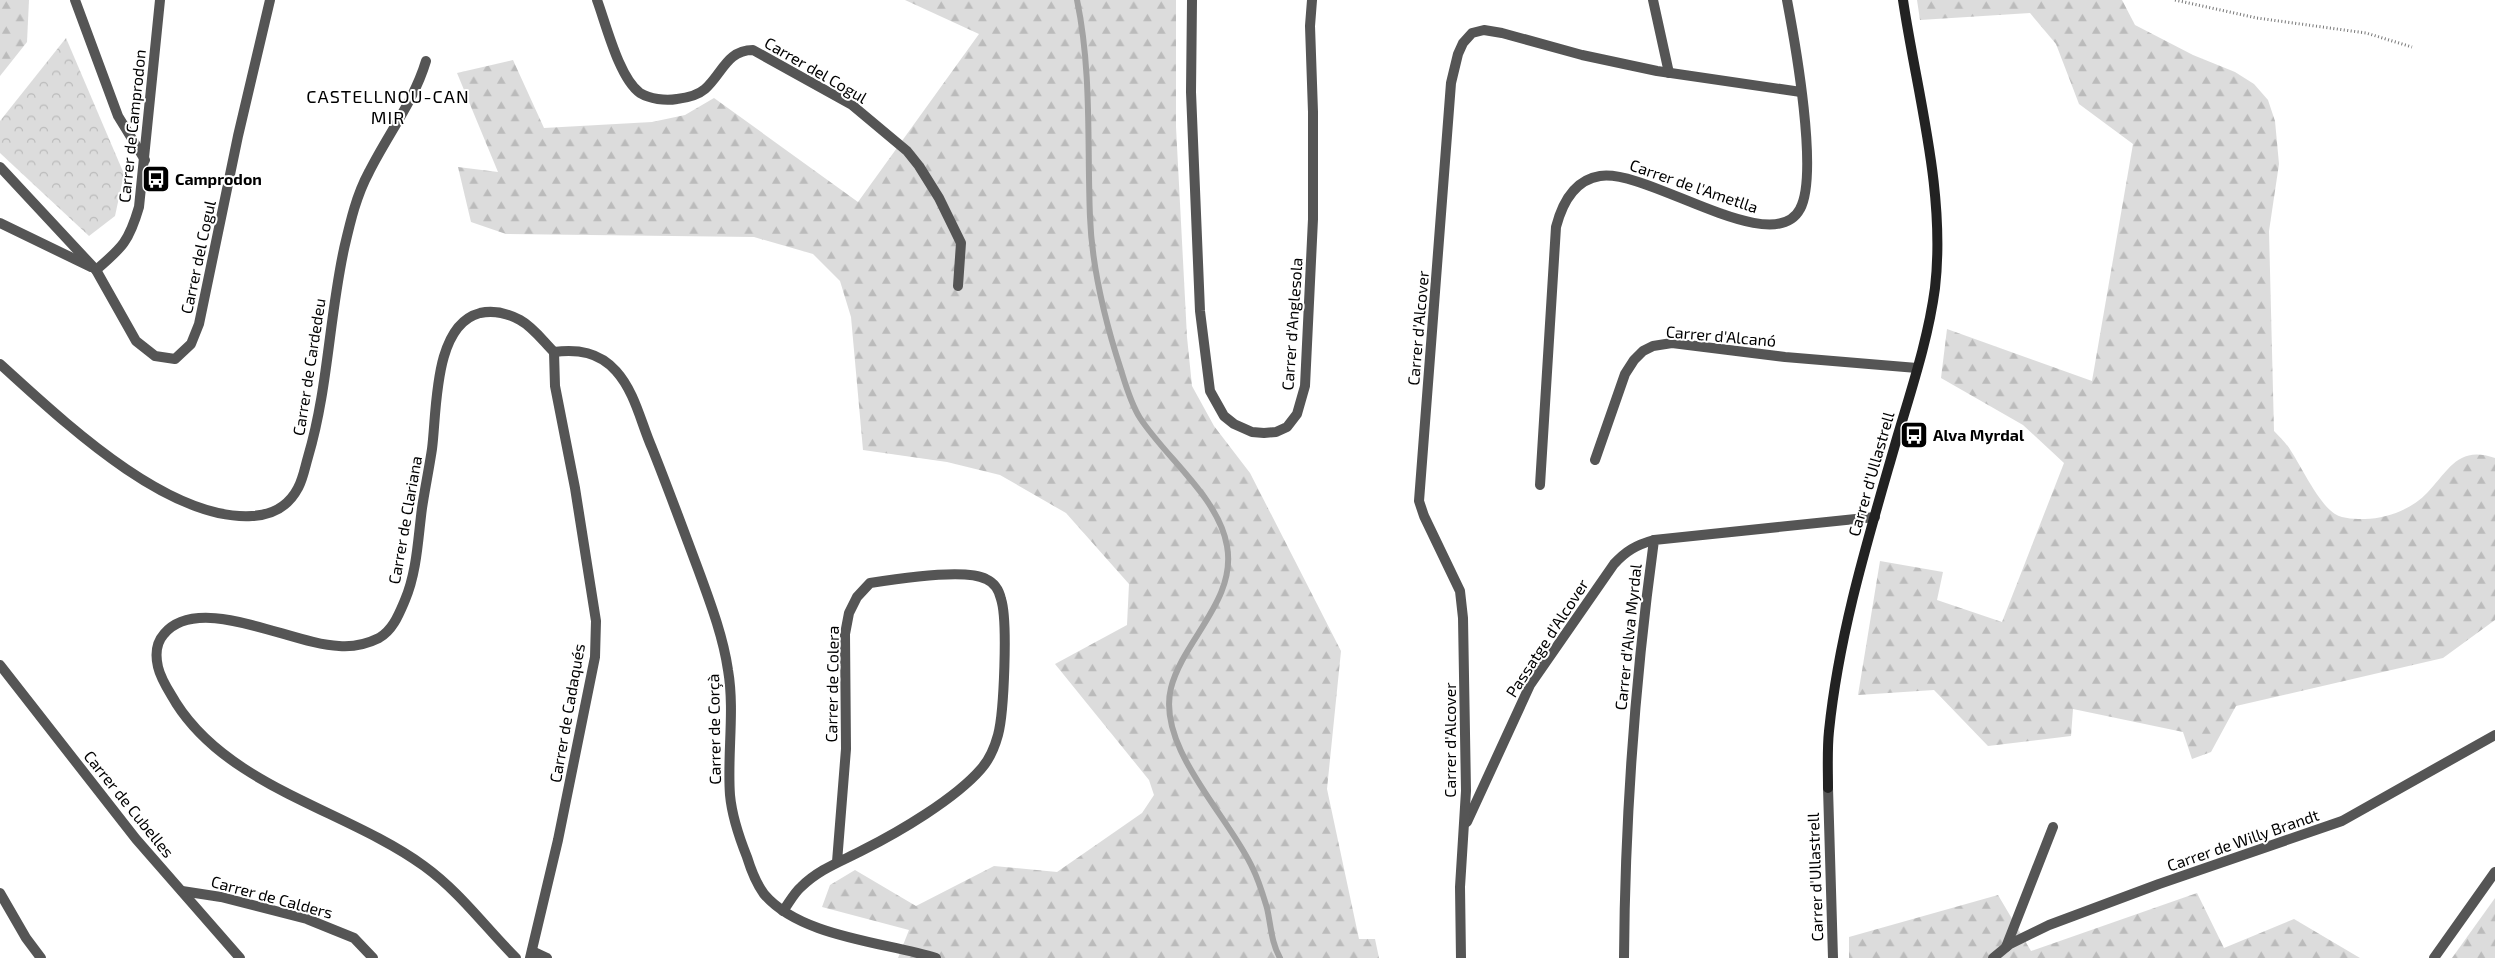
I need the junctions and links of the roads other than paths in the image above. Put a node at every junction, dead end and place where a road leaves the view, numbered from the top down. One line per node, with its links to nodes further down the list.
1 (75, 0): 13 (street)
2 (160, 0): 13 (street, Carrer de Camprodon)
3 (270, 0): 16 (street, Carrer del Cogul)
4 (596, 0): 17 (street, Carrer del Cogul)
5 (1192, 0): 6 (street, Carrer d'Anglesola)
6 (1312, 0)
7 (1653, 0): 11 (street)
8 (1787, 0): 12 (street, Carrer de l'Ametlla)
9 (1903, 0): 20 (street, Carrer d'Ullastrell)
10 (426, 61): 19 (street, Carrer de Cardedeu)
11 (1669, 73): 12 (street, Carrer d'Alcover); 28 (street, Carrer d'Alcover)
12 (1801, 92): 22 (street, Carrer de l'Ametlla)
13 (145, 160): 16 (street, Carrer de Camprodon)
14 (0, 167): 16 (street, Carrer del Cogul)
15 (0, 223): 16 (street)
16 (96, 270)
17 (958, 286)
18 (554, 352): 33 (street, Carrer de Corçà); 35 (street, Carrer de Cadaqués); 39 (street, Carrer de Clariana)
19 (0, 364)
20 (1917, 368): 21 (street, Carrer d'Alcanó); 23 (street, Carrer d'Ullastrell)
21 (1595, 460)
22 (1540, 485)
23 (1875, 517): 24 (street); 44 (street, Carrer d'Ullastrell)
24 (1654, 540): 28 (street, Passatge d'Alcover); 43 (street, Carrer d'Alva Myrdal)
25 (0, 665): 31 (street, Carrer de Cubelles)
26 (2495, 735): 34 (street, Carrer de Willy Brandt)
27 (2054, 828): 34 (street)
28 (1463, 830): 42 (street, Carrer d'Alcover)
29 (837, 862): 29 (street, Carrer de Colera); 33 (street, Carrer de Colera)
30 (2495, 872): 46 (street)
31 (182, 891): 37 (street, Carrer de Cubelles); 38 (street, Carrer de Calders)
32 (0, 893): 36 (street)
33 (783, 911): 41 (street, Carrer de Corçà)
34 (2006, 947): 45 (street, Carrer de Willy Brandt)
35 (531, 955): 40 (street)
36 (41, 958)
37 (240, 958)
38 (373, 958)
39 (516, 958)
40 (547, 958)
41 (936, 958)
42 (1461, 958)
43 (1624, 958)
44 (1833, 958)
45 (1993, 958)
46 (2434, 958)

